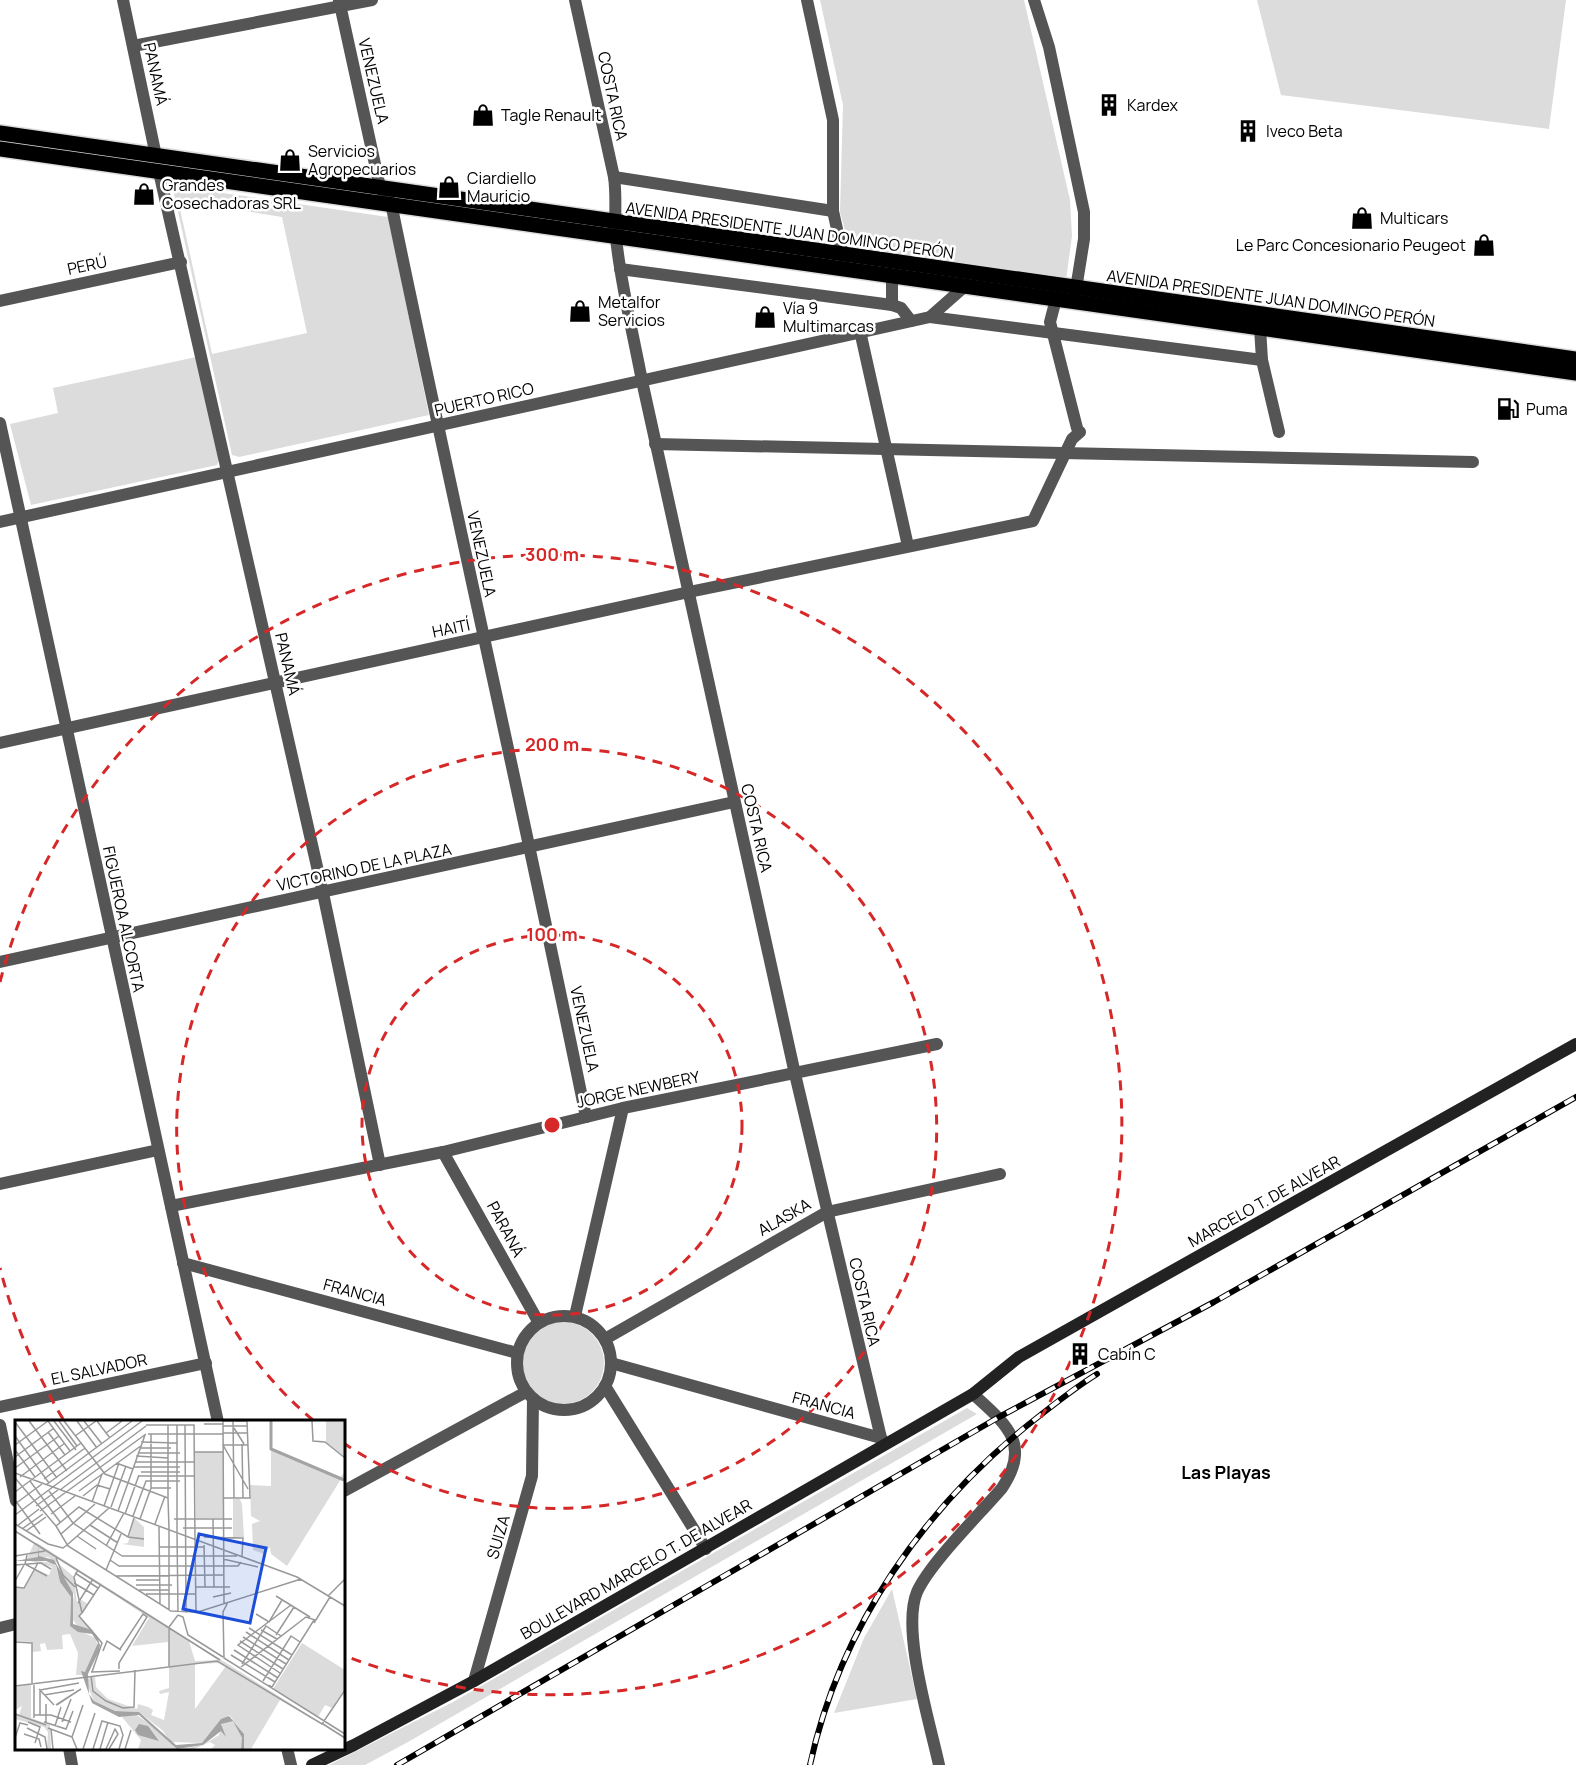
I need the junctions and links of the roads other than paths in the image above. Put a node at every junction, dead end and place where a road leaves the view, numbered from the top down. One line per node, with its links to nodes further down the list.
1 (123, 0): 7 (street, PANAMÁ)
2 (372, 0): 6 (street)
3 (575, 0): 12 (street, COSTA RICA)
4 (807, 0): 15 (street)
5 (1034, 0): 22 (street)
6 (339, 3): 7 (street); 13 (street, VENEZUELA)
7 (133, 46): 10 (street, PANAMÁ)
8 (0, 133): 10 (main road, AVENIDA PRESIDENTE JUAN DOMINGO PERÓN)
9 (0, 149): 11 (main road, AVENIDA PRESIDENTE JUAN DOMINGO PERÓN)
10 (156, 156): 13 (main road, AVENIDA PRESIDENTE JUAN DOMINGO PERÓN)
11 (159, 172): 14 (main road, AVENIDA PRESIDENTE JUAN DOMINGO PERÓN); 18 (street, PANAMÁ)
12 (614, 177): 15 (street); 16 (street, COSTA RICA)
13 (381, 187): 14 (street, VENEZUELA); 16 (main road, AVENIDA PRESIDENTE JUAN DOMINGO PERÓN)
14 (391, 203): 16 (main road, AVENIDA PRESIDENTE JUAN DOMINGO PERÓN); 36 (street, VENEZUELA)
15 (833, 211): 17 (street)
16 (616, 229): 17 (main road, AVENIDA PRESIDENTE JUAN DOMINGO PERÓN); 19 (street, COSTA RICA); 20 (main road, AVENIDA PRESIDENTE JUAN DOMINGO PERÓN)
17 (843, 256): 22 (main road, AVENIDA PRESIDENTE JUAN DOMINGO PERÓN)
18 (182, 262): 24 (street, PERÚ); 42 (street, PANAMÁ)
19 (620, 269): 25 (street); 34 (street, COSTA RICA)
20 (892, 276): 21 (main road, AVENIDA PRESIDENTE JUAN DOMINGO PERÓN); 25 (street)
21 (964, 287): 23 (main road, AVENIDA PRESIDENTE JUAN DOMINGO PERÓN); 26 (street, PUERTO RICO)
22 (1076, 289): 31 (main road, AVENIDA PRESIDENTE JUAN DOMINGO PERÓN)
23 (1056, 299): 28 (main road, AVENIDA PRESIDENTE JUAN DOMINGO PERÓN); 30 (street)
24 (0, 301)
25 (892, 304): 27 (street)
26 (930, 317): 27 (street, PUERTO RICO); 30 (street)
27 (911, 321): 29 (street, PUERTO RICO)
28 (1260, 328): 32 (street); 33 (main road, AVENIDA PRESIDENTE JUAN DOMINGO PERÓN)
29 (860, 331): 34 (street, PUERTO RICO); 39 (street)
30 (1053, 334): 32 (street); 40 (street)
31 (1576, 359)
32 (1262, 360): 37 (street)
33 (1576, 373)
34 (642, 381): 36 (street, PUERTO RICO); 38 (street, COSTA RICA)
35 (0, 423): 43 (street, FIGUEROA ALCORTA)
36 (437, 426): 42 (street, PUERTO RICO); 47 (street, VENEZUELA)
37 (1279, 432)
38 (656, 444): 39 (street); 46 (street, COSTA RICA)
39 (886, 449): 40 (street); 45 (street)
40 (1065, 453): 41 (street); 45 (street, HAITÍ)
41 (1473, 462)
42 (228, 472): 43 (street, PUERTO RICO); 48 (street, PANAMÁ)
43 (21, 517): 44 (street, PUERTO RICO); 49 (street, FIGUEROA ALCORTA)
44 (0, 522)
45 (908, 546): 46 (street, HAITÍ)
46 (689, 592): 47 (street, HAITÍ); 51 (street, COSTA RICA)
47 (483, 638): 48 (street, HAITÍ); 52 (street, VENEZUELA)
48 (275, 683): 49 (street, HAITÍ); 53 (street, PANAMÁ)
49 (68, 729): 50 (street, HAITÍ); 54 (street, FIGUEROA ALCORTA)
50 (0, 743)
51 (734, 802): 52 (street, VICTORINO DE LA PLAZA); 58 (street, COSTA RICA)
52 (531, 847): 53 (street, VICTORINO DE LA PLAZA); 60 (street, VENEZUELA)
53 (322, 893): 54 (street, VICTORINO DE LA PLAZA); 63 (street, PANAMÁ)
54 (111, 939): 55 (street, VICTORINO DE LA PLAZA); 61 (street, FIGUEROA ALCORTA)
55 (0, 962)
56 (937, 1044): 58 (street, JORGE NEWBERY)
57 (1576, 1044): 76 (main road, MARCELO T. DE ALVEAR)
58 (795, 1074): 59 (street, JORGE NEWBERY); 67 (street, COSTA RICA)
59 (623, 1108): 60 (street, JORGE NEWBERY); 69 (street)
60 (586, 1117): 62 (street, JORGE NEWBERY)
61 (158, 1150): 65 (street); 66 (street, FIGUEROA ALCORTA)
62 (443, 1152): 63 (street, JORGE NEWBERY); 70 (street, PARANÁ)
63 (380, 1165): 66 (street, JORGE NEWBERY)
64 (1000, 1174): 67 (street, ALASKA)
65 (0, 1184)
66 (171, 1206): 68 (street, FIGUEROA ALCORTA)
67 (827, 1212): 71 (street, ALASKA); 81 (street, COSTA RICA)
68 (183, 1263): 72 (street, FRANCIA); 73 (street, FIGUEROA ALCORTA)
69 (575, 1316): 70 (street); 71 (street)
70 (539, 1323): 72 (street)
71 (605, 1339): 74 (street)
72 (517, 1353): 77 (street)
73 (206, 1363): 78 (street, EL SALVADOR); 79 (street, FIGUEROA ALCORTA)
74 (611, 1363): 75 (street); 81 (street, FRANCIA)
75 (605, 1386): 77 (street); 84 (street)
76 (973, 1394): 81 (main road, BOULEVARD MARCELO T. DE ALVEAR); 95 (street)
77 (530, 1395): 82 (street); 87 (street, SUIZA)
78 (0, 1407)
79 (218, 1420)
80 (0, 1425): 83 (street)
81 (883, 1441): 84 (main road, BOULEVARD MARCELO T. DE ALVEAR)
82 (345, 1490)
83 (15, 1495)
84 (706, 1549): 87 (main road, BOULEVARD MARCELO T. DE ALVEAR)
85 (15, 1624): 86 (street)
86 (0, 1628)
87 (474, 1681): 88 (main road, BOULEVARD MARCELO T. DE ALVEAR)
88 (345, 1749)
89 (69, 1750): 92 (street)
90 (287, 1750): 93 (street)
91 (344, 1750): 94 (main road, BOULEVARD MARCELO T. DE ALVEAR)
92 (72, 1765)
93 (291, 1765)
94 (312, 1765)
95 (939, 1765)

